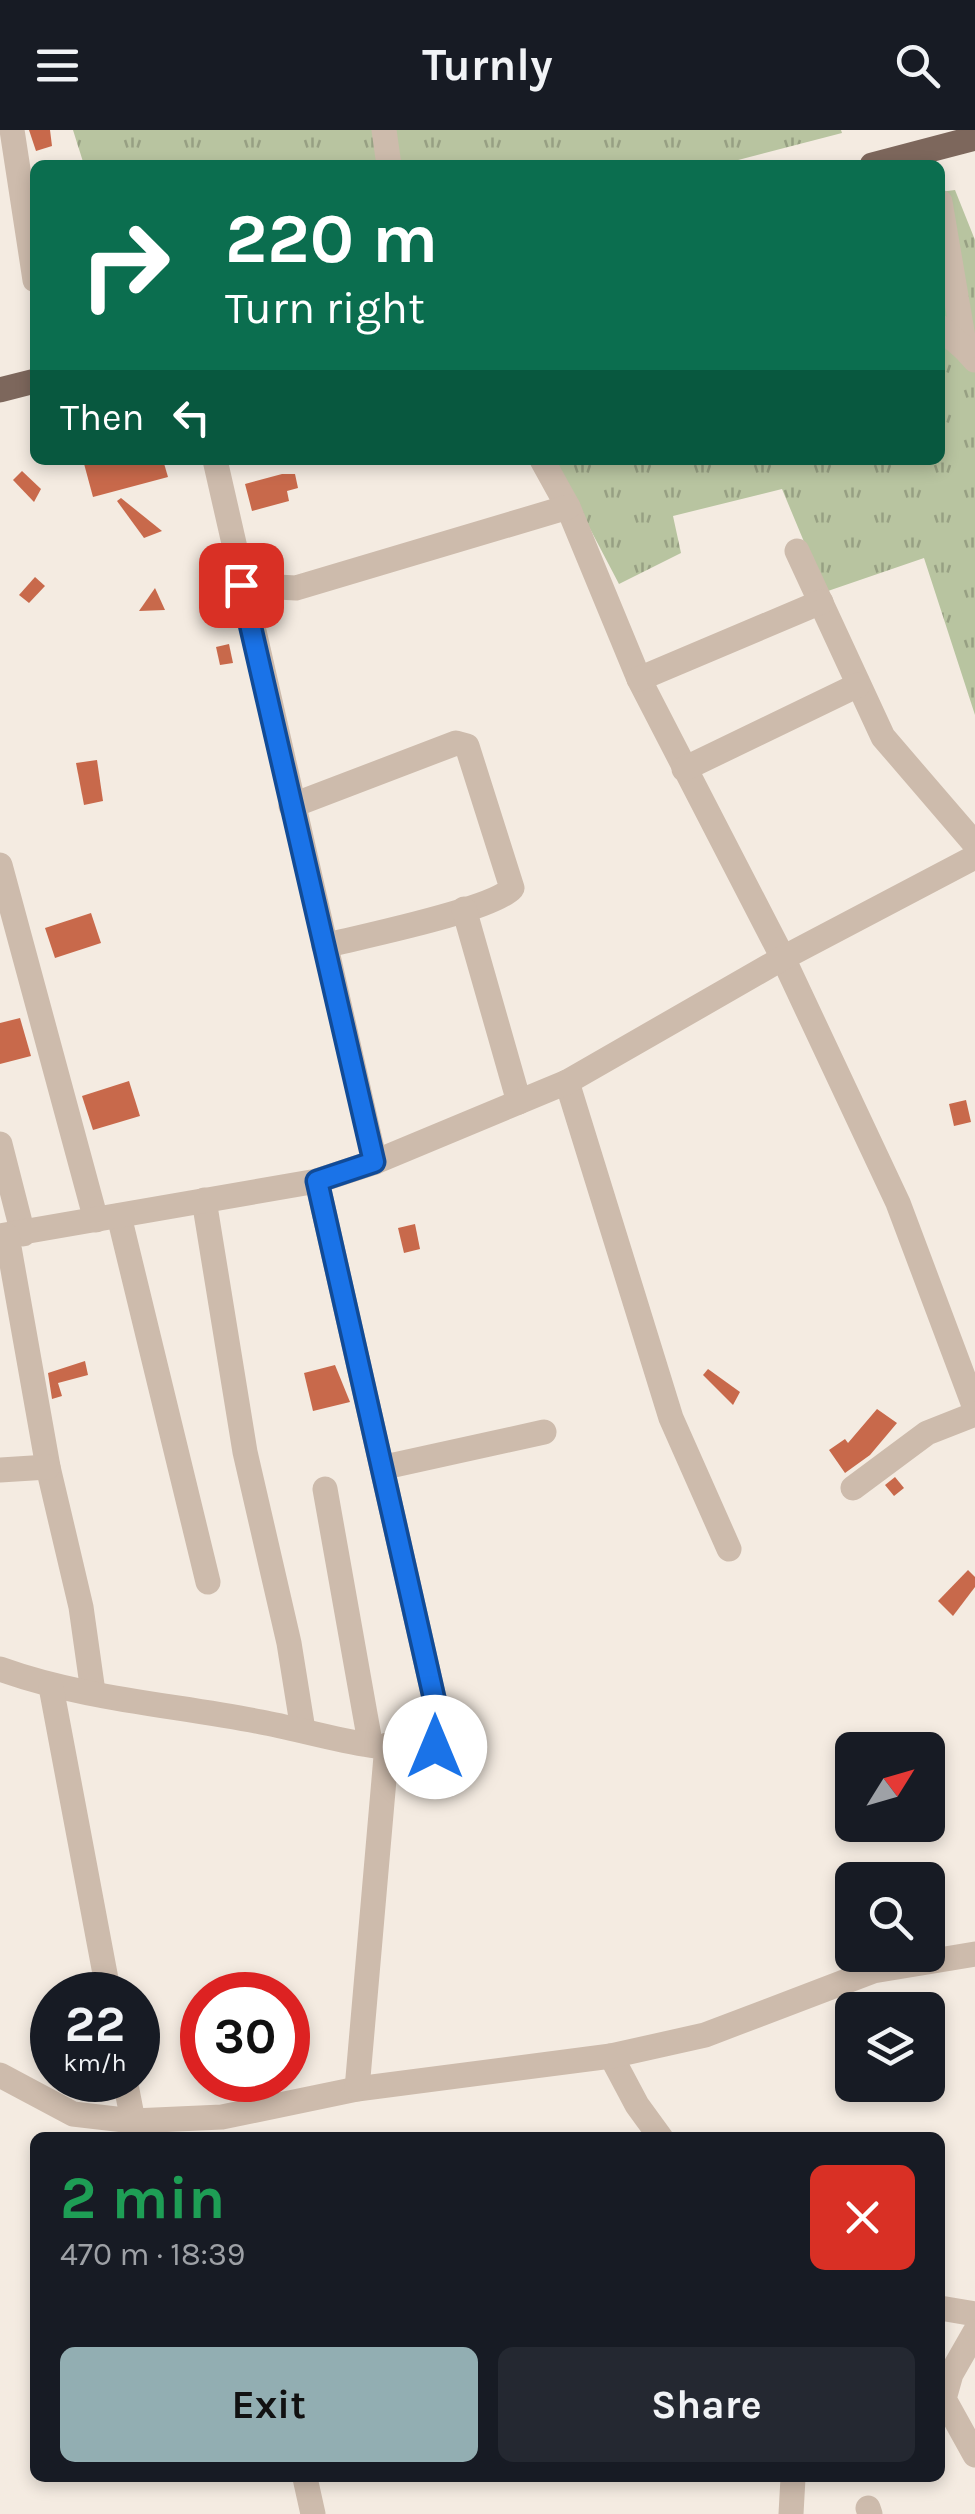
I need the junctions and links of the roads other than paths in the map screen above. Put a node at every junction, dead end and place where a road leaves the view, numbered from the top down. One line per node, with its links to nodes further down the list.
1 (12, 130): 7 (street)
2 (384, 130): 5 (street)
3 (975, 138): 4 (main road)
4 (931, 158)
5 (388, 160)
6 (945, 227): 9 (street)
7 (30, 247)
8 (945, 332): 9 (street)
9 (970, 354)
10 (30, 382): 11 (main road)
11 (0, 390)
12 (216, 465): 16 (street)
13 (545, 465): 14 (street)
14 (568, 507): 16 (street); 18 (street)
15 (797, 550): 17 (street)
16 (241, 585): 21 (street)
17 (820, 602): 18 (street); 19 (street)
18 (640, 678): 20 (street)
19 (858, 685): 20 (street); 22 (street)
20 (684, 769): 27 (street)
21 (291, 806): 25 (street); 26 (street)
22 (975, 844)
23 (975, 857): 27 (street)
24 (0, 864): 34 (street)
25 (464, 910): 26 (street); 29 (street)
26 (324, 946): 31 (street)
27 (783, 958): 28 (street); 36 (street)
28 (566, 1082): 29 (street); 43 (street)
29 (519, 1102): 31 (street)
30 (0, 1144): 35 (street)
31 (374, 1162): 32 (street)
32 (317, 1181): 33 (street); 39 (street)
33 (204, 1200): 34 (street); 48 (street)
34 (108, 1218): 35 (street); 44 (street)
35 (10, 1235): 38 (street)
36 (975, 1411): 41 (street)
37 (544, 1432): 39 (street)
38 (48, 1467): 40 (street); 47 (street)
39 (385, 1467): 49 (street)
40 (0, 1470)
41 (853, 1488)
42 (324, 1489): 49 (street)
43 (729, 1549)
44 (208, 1582)
45 (0, 1669): 46 (street)
46 (50, 1687): 47 (street); 51 (street)
47 (92, 1692): 48 (street)
48 (302, 1730): 49 (street)
49 (378, 1744): 54 (street)
50 (975, 1954): 52 (street)
51 (105, 1972)
52 (611, 2056): 54 (street); 58 (street)
53 (0, 2075): 56 (street)
54 (357, 2088): 57 (street)
55 (130, 2102): 56 (street)
56 (133, 2121): 57 (street)
57 (225, 2127)
58 (657, 2132)
59 (945, 2309): 60 (street)
60 (975, 2314)
61 (975, 2332): 62 (street)
62 (945, 2395)
63 (945, 2401): 64 (street)
64 (975, 2455)
65 (306, 2482): 67 (street)
66 (793, 2482): 68 (street)
67 (313, 2514)
68 (791, 2514)

